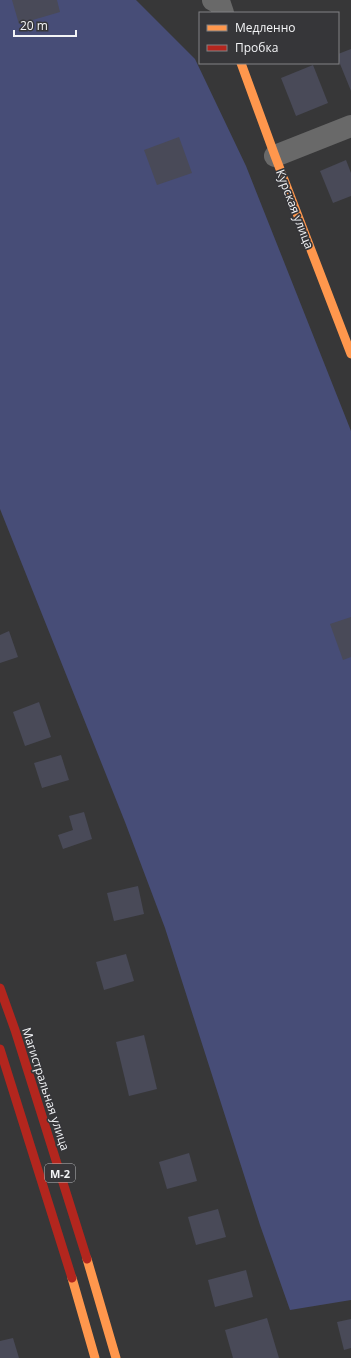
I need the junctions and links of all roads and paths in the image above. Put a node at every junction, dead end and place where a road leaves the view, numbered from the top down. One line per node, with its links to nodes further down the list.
1 (241, 64): 3 (main road, Курская улица)
2 (351, 126): 3 (street)
3 (275, 156): 4 (main road, Курская улица)
4 (351, 354)
5 (0, 988): 8 (main road, Магистральная улица / М-2)
6 (0, 1049): 7 (main road, М-2)
7 (95, 1358)
8 (116, 1358)

